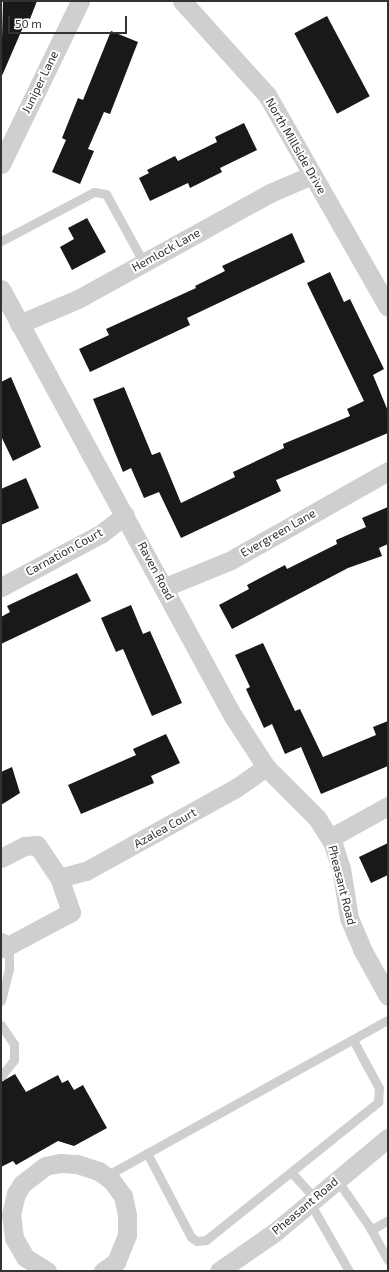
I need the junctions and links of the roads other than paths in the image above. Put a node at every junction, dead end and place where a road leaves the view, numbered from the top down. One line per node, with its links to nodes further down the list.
1 (80, 1): 3 (street, Juniper Lane)
2 (182, 1): 4 (street, North Millside Drive)
3 (1, 164)
4 (312, 175): 6 (street, Hemlock Lane); 8 (street, North Millside Drive)
5 (1, 241): 6 (lane)
6 (144, 263): 9 (street, Hemlock Lane)
7 (1, 289): 9 (street, Raven Road)
8 (388, 307)
9 (20, 324): 11 (street, Raven Road)
10 (388, 471): 13 (street, Evergreen Lane)
11 (125, 515): 12 (street, Carnation Court); 13 (street, Raven Road)
12 (1, 587)
13 (164, 587): 14 (street, Raven Road)
14 (266, 767): 16 (street, Raven Road); 18 (street, Azalea Court)
15 (388, 806): 16 (street)
16 (330, 838): 20 (street, Pheasant Road)
17 (1, 858): 18 (street)
18 (59, 878): 19 (street)
19 (5, 944): 21 (lane)
20 (388, 996)
21 (1, 1001)
22 (388, 1020): 24 (lane)
23 (1, 1025): 25 (lane)
24 (352, 1040): 27 (lane); 28 (lane)
25 (1, 1076)
26 (388, 1138): 30 (street, Pheasant Road)
27 (147, 1153): 28 (lane); 29 (lane)
28 (291, 1172): 31 (lane)
29 (106, 1176): 35 (street); 36 (street)
30 (337, 1180): 31 (street, Pheasant Road); 33 (lane)
31 (312, 1201): 37 (street, Pheasant Road); 38 (lane)
32 (388, 1220): 33 (lane)
33 (371, 1230): 34 (lane)
34 (388, 1260)
35 (111, 1268)
36 (47, 1271)
37 (219, 1271)
38 (349, 1271)

